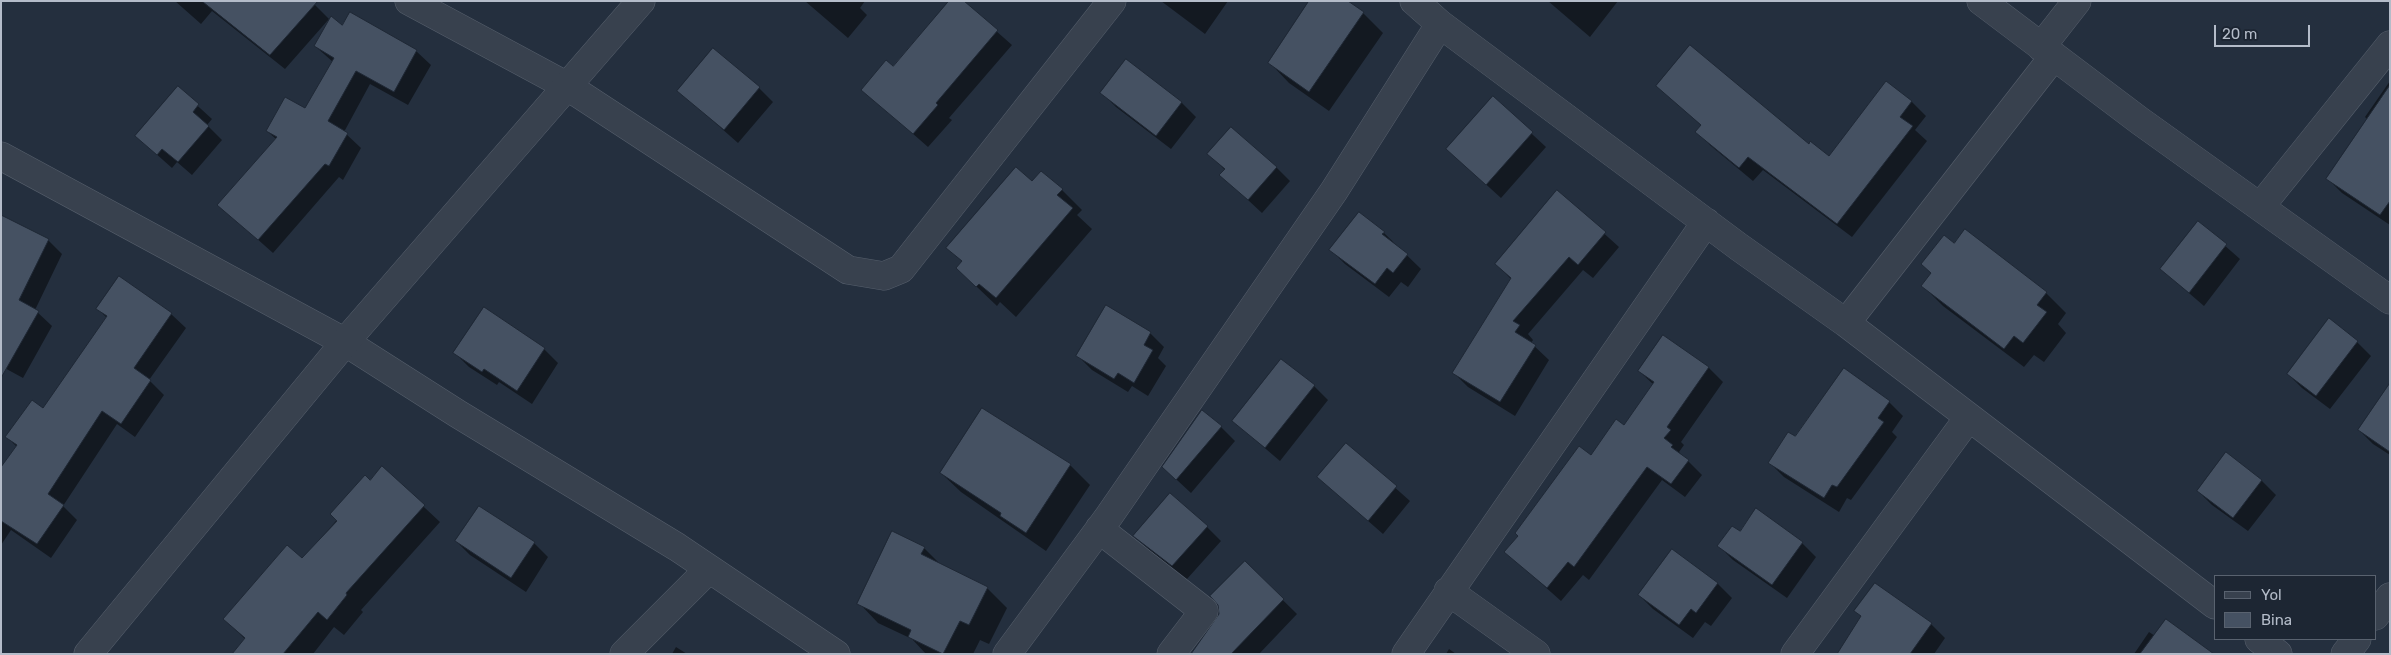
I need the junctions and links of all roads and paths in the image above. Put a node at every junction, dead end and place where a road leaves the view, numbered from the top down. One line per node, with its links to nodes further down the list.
1 (409, 1): 10 (street)
2 (640, 1): 10 (street)
3 (1112, 1): 10 (street)
4 (1414, 1): 7 (street)
5 (1981, 1): 9 (street)
6 (2077, 1): 9 (street)
7 (1440, 24): 13 (street); 18 (street)
8 (2390, 45): 12 (street)
9 (2048, 51): 12 (street); 15 (street)
10 (566, 86): 16 (street)
11 (1, 156): 16 (street)
12 (2260, 207): 14 (street)
13 (1706, 222): 15 (street); 20 (street)
14 (2390, 300)
15 (1846, 323): 17 (street)
16 (345, 342): 19 (street); 26 (street)
17 (1969, 417): 22 (street); 33 (street)
18 (1099, 529): 29 (street); 30 (street)
19 (710, 569): 27 (street); 28 (street)
20 (1448, 591): 31 (street); 32 (street)
21 (2390, 597): 23 (street)
22 (2214, 604)
23 (2376, 615)
24 (2260, 640): 34 (street)
25 (2356, 640): 35 (street)
26 (95, 651)
27 (624, 654)
28 (836, 654)
29 (1007, 654)
30 (1171, 654)
31 (1406, 654)
32 (1536, 654)
33 (1795, 654)
34 (2278, 654)
35 (2345, 654)

